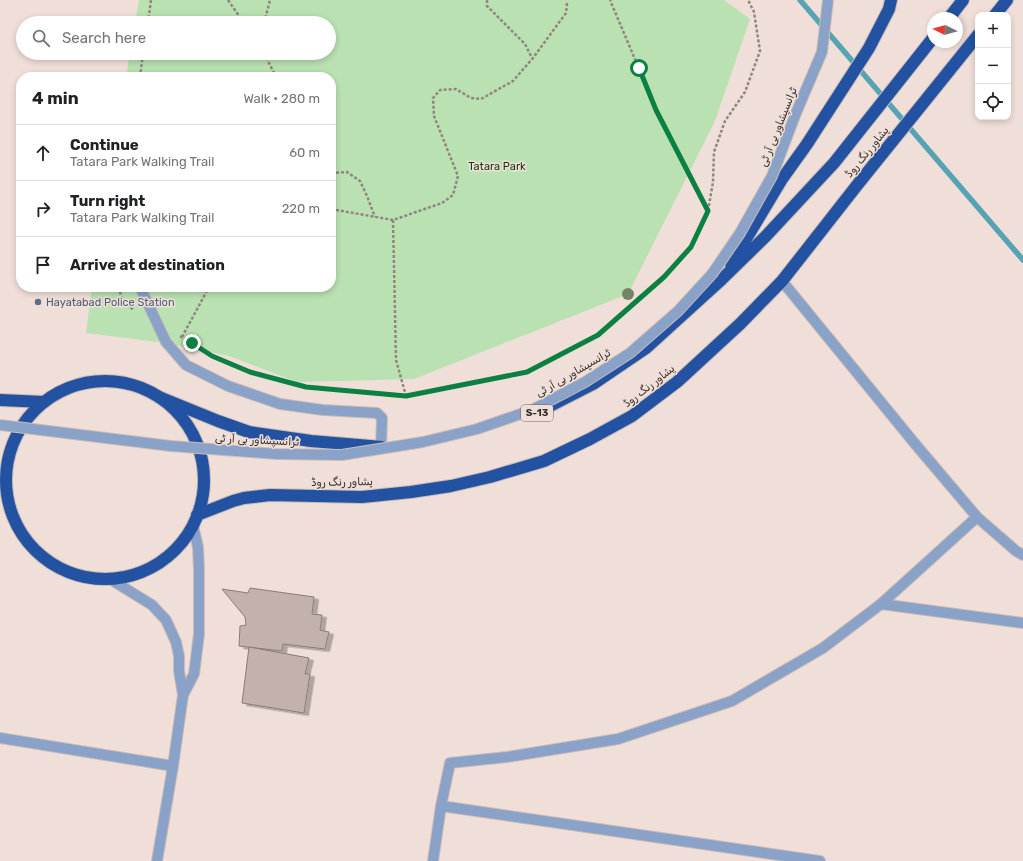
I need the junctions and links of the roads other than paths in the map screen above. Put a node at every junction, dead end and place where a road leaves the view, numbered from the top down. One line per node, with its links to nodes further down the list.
1 (828, 0): 15 (street, ٹرانسپشاور بی آر ٹی, bridge)
2 (891, 0): 9 (highway)
3 (963, 0): 5 (highway)
4 (1007, 0): 6 (highway)
5 (954, 12)
6 (997, 12)
7 (975, 38): 10 (highway, پشاور رنگ روڈ)
8 (927, 46): 9 (highway, پشاور رنگ روڈ / S-13)
9 (722, 278): 16 (highway, پشاور رنگ روڈ / S-13)
10 (782, 281): 18 (street); 19 (highway, پشاور رنگ روڈ)
11 (142, 292): 16 (street)
12 (159, 397): 14 (highway); 16 (highway, پشاور رنگ روڈ / S-13); 19 (highway)
13 (0, 400): 14 (highway)
14 (44, 402): 20 (highway)
15 (0, 425)
16 (382, 447)
17 (0, 505): 20 (highway)
18 (977, 517): 21 (street); 23 (street)
19 (195, 520): 22 (highway); 25 (street)
20 (16, 524): 22 (highway)
21 (1023, 555)
22 (110, 579): 25 (street)
23 (881, 604): 24 (street); 28 (street)
24 (1023, 623)
25 (183, 695): 27 (street)
26 (0, 738): 27 (street)
27 (173, 766): 29 (street)
28 (441, 806): 30 (street); 31 (street)
29 (157, 861)
30 (433, 861)
31 (820, 861)

